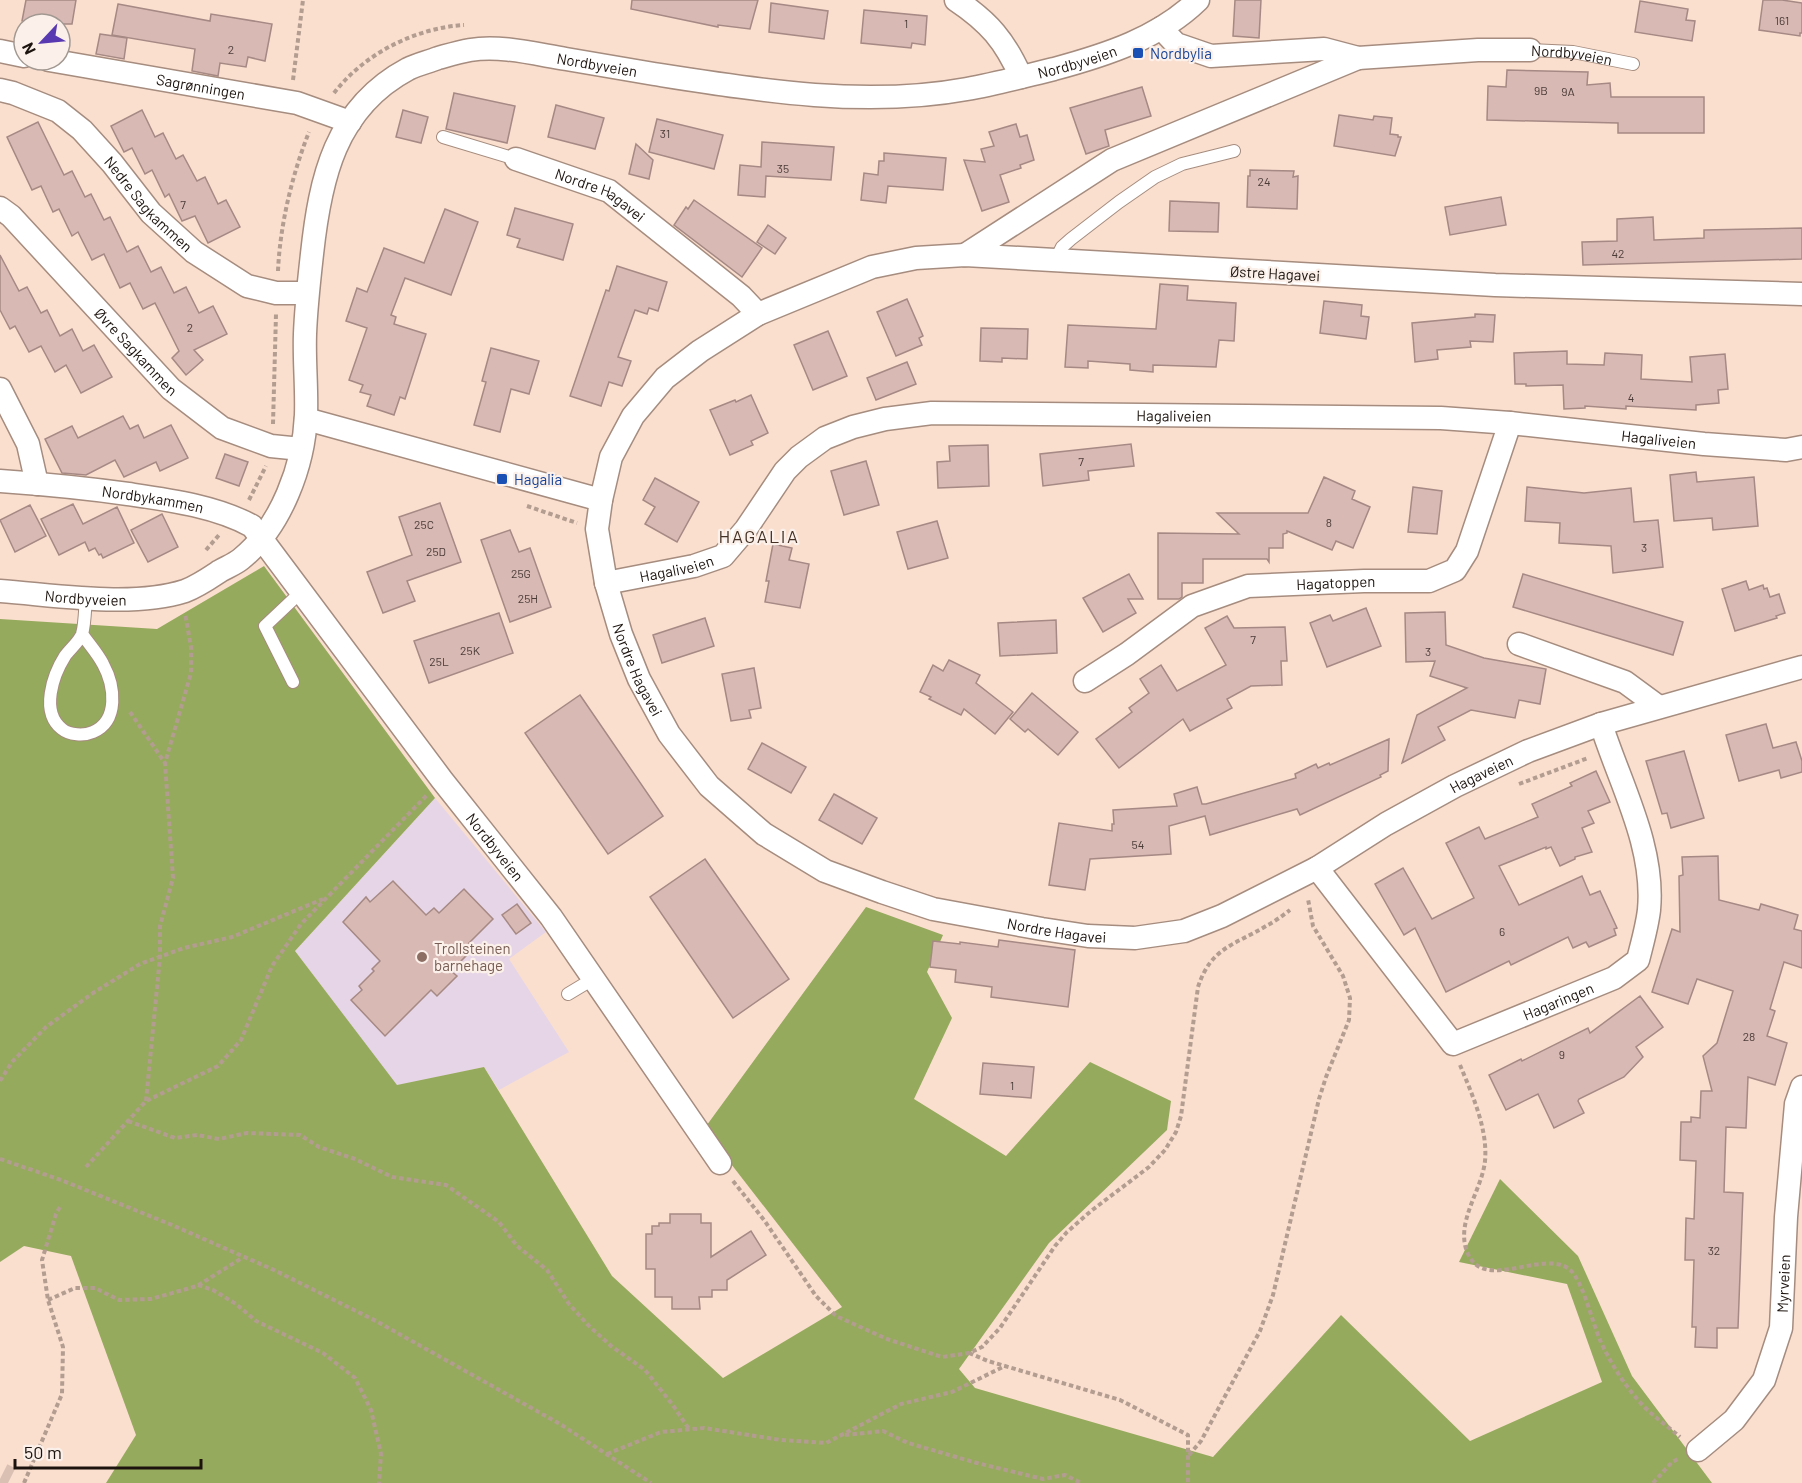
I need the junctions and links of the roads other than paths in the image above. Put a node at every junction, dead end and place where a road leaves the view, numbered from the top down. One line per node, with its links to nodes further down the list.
1 (956, 0): 8 (street)
2 (1198, 0): 3 (street, Nordbyveien)
3 (1161, 28): 5 (street, Nordbyveien); 8 (street, Nordbyveien)
4 (1530, 50): 5 (street, Nordbyveien); 7 (lane, Nordbyveien)
5 (1358, 58): 15 (street)
6 (72, 64): 10 (street, Sagrønningen)
7 (1634, 64)
8 (1021, 77): 10 (street, Nordbyveien)
9 (0, 90): 17 (street, Nedre Sagkammen)
10 (350, 122): 17 (street, Nordbyveien)
11 (443, 137): 13 (lane, Nordre Hagavei)
12 (1234, 152): 16 (lane)
13 (516, 159): 19 (street, Nordre Hagavei)
14 (0, 208): 24 (street, Øvre Sagkammen)
15 (965, 255): 16 (street, Østre Hagavei); 19 (street, Østre Hagavei)
16 (1055, 261): 18 (street, Østre Hagavei)
17 (308, 292): 21 (street, Nordbyveien)
18 (1802, 294)
19 (758, 314): 27 (street, Nordre Hagavei)
20 (0, 388): 26 (street)
21 (306, 419): 24 (street, Nordbyveien); 27 (street)
22 (1510, 423): 23 (street, Hagaliveien); 29 (street, Hagaliveien); 36 (street, Hagatoppen)
23 (1802, 447)
24 (301, 449): 28 (street, Nordbyveien)
25 (0, 481): 26 (street, Nordbykammen)
26 (37, 484): 28 (street, Nordbykammen)
27 (601, 500): 29 (street, Nordre Hagavei)
28 (260, 538): 31 (street, Nordbyveien); 32 (street, Nordbyveien)
29 (606, 583): 40 (street, Nordre Hagavei)
30 (0, 591): 32 (street, Nordbyveien)
31 (301, 592): 37 (lane); 41 (street, Nordbyveien)
32 (86, 597): 33 (lane)
33 (82, 634): 33 (lane)
34 (1519, 644): 38 (street)
35 (1802, 667): 38 (street, Hagaveien)
36 (1085, 681)
37 (293, 682)
38 (1659, 707): 39 (street, Hagaveien)
39 (1601, 724): 40 (street, Hagaveien); 40 (street, Hagaringen)
40 (1323, 877)
41 (593, 979): 42 (lane); 44 (street, Nordbyveien)
42 (568, 994)
43 (1802, 1087): 45 (street, Myrveien)
44 (720, 1163)
45 (1698, 1450)

